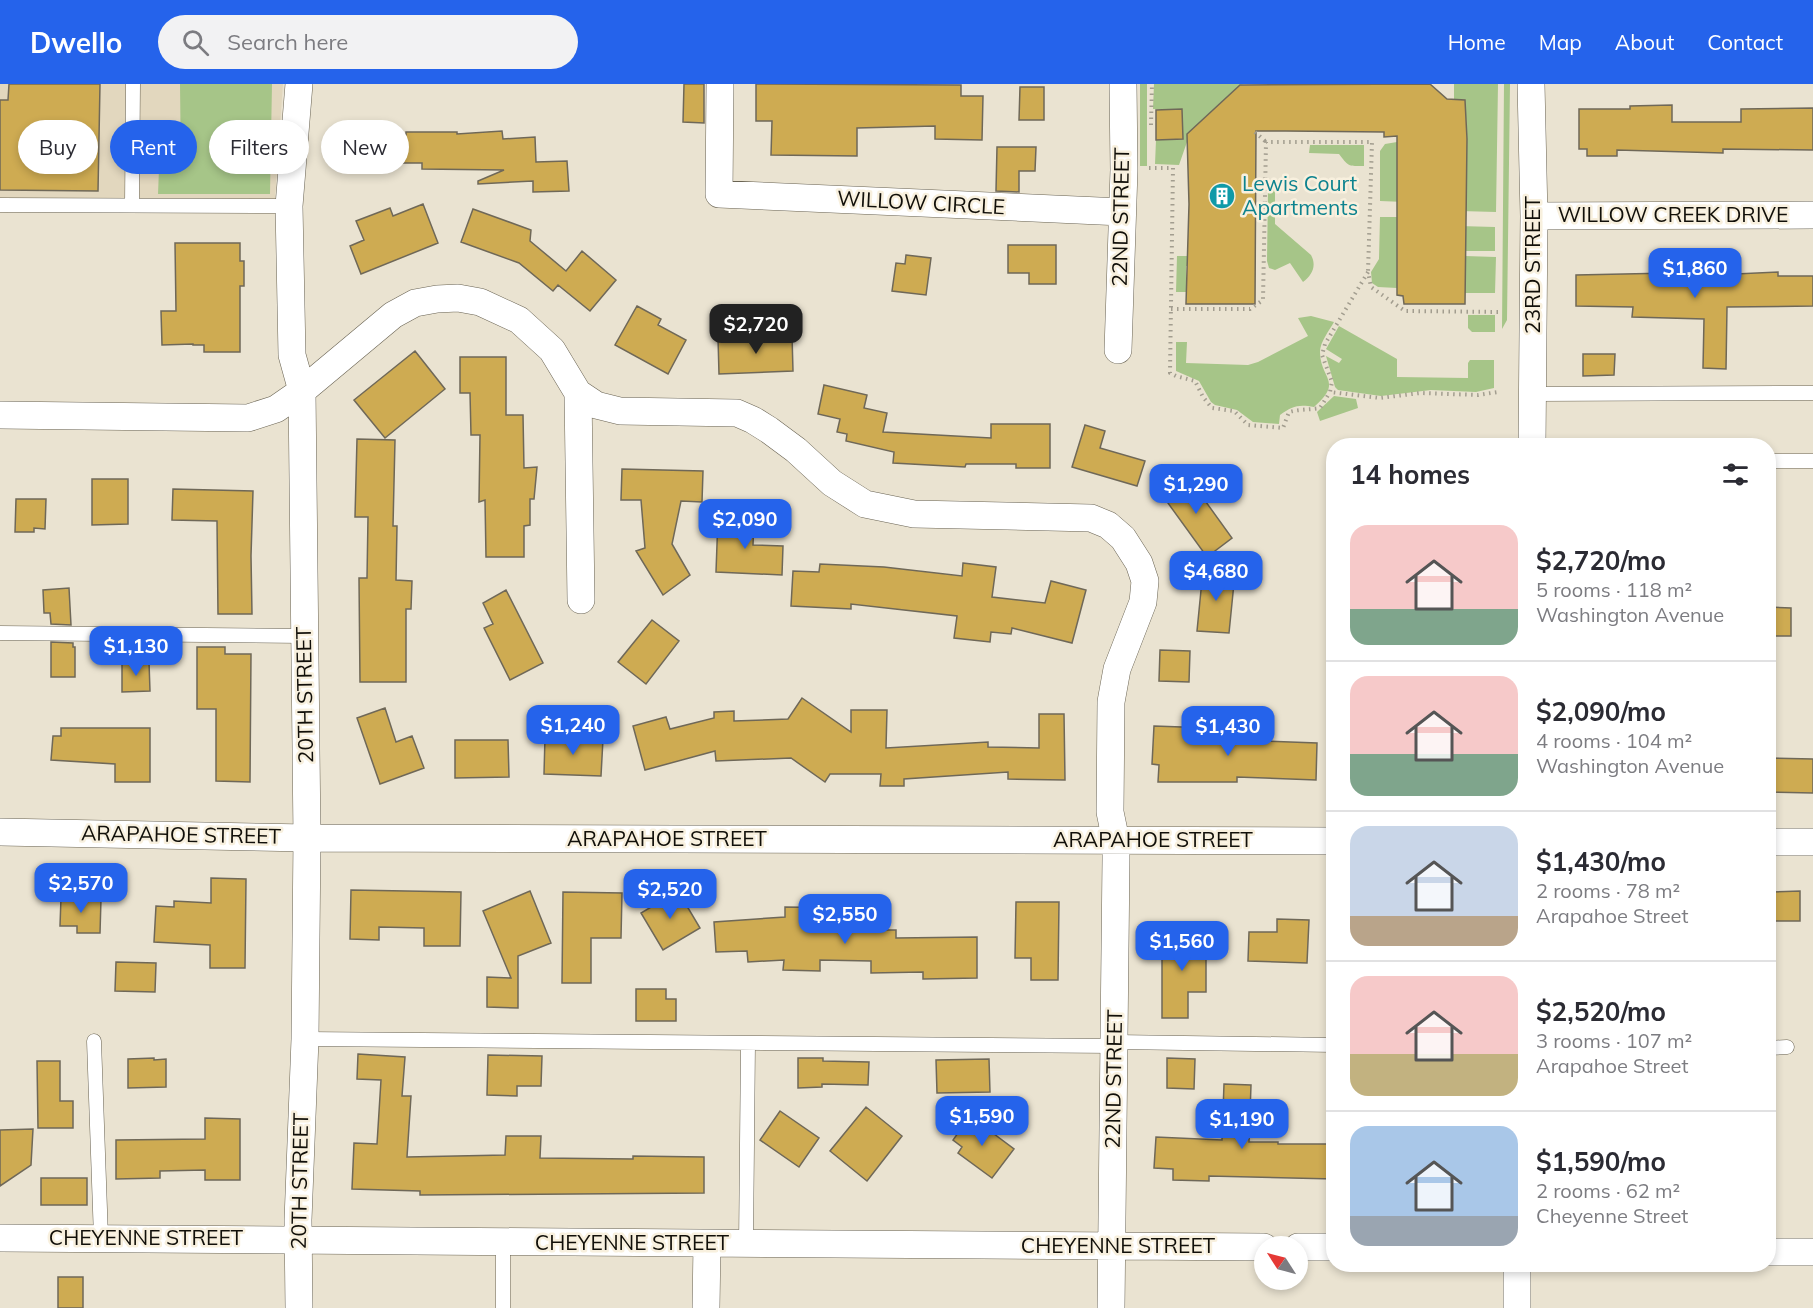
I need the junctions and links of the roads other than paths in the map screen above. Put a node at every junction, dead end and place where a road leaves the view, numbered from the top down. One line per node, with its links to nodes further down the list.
1 (133, 84): 7 (lane)
2 (299, 84): 8 (street, 20TH STREET)
3 (720, 84): 9 (street, WILLOW CIRCLE)
4 (1123, 84): 9 (street, 22ND STREET)
5 (1531, 84): 11 (street, 23RD STREET)
6 (0, 205): 7 (lane)
7 (132, 205): 8 (lane)
8 (289, 206): 13 (street, 20TH STREET)
9 (1122, 212): 12 (street, 22ND STREET)
10 (1813, 215): 11 (street, WILLOW CREEK DRIVE)
11 (1534, 216): 16 (street, 23RD STREET)
12 (1118, 350)
13 (302, 391): 14 (street); 17 (street); 23 (street, 20TH STREET)
14 (578, 393): 21 (street); 26 (street, 22ND STREET)
15 (1813, 393): 16 (lane)
16 (1533, 394): 18 (street, 23RD STREET)
17 (0, 416)
18 (1532, 438)
19 (1813, 460): 20 (lane)
20 (1776, 461)
21 (580, 600)
22 (0, 633): 23 (lane)
23 (304, 636): 25 (street, 20TH STREET)
24 (0, 832): 25 (street, ARAPAHOE STREET)
25 (307, 838): 26 (street, ARAPAHOE STREET); 30 (street, 20TH STREET)
26 (1116, 841): 27 (street, ARAPAHOE STREET); 33 (street, 22ND STREET)
27 (1326, 841)
28 (1776, 842): 29 (street)
29 (1813, 842)
30 (305, 1039): 32 (lane); 39 (street, 20TH STREET)
31 (94, 1041): 38 (lane)
32 (748, 1043): 33 (lane); 42 (lane)
33 (1115, 1044): 34 (lane); 43 (street, 22ND STREET)
34 (1326, 1045)
35 (1776, 1047): 36 (lane)
36 (1787, 1047)
37 (0, 1238): 38 (street, CHEYENNE STREET)
38 (101, 1238): 39 (street, CHEYENNE STREET)
39 (298, 1239): 40 (street, CHEYENNE STREET); 50 (street, 20TH STREET)
40 (503, 1242): 41 (street, CHEYENNE STREET); 51 (lane)
41 (707, 1244): 42 (street, CHEYENNE STREET); 52 (street)
42 (746, 1244): 43 (street, CHEYENNE STREET)
43 (1111, 1246): 44 (street, CHEYENNE STREET); 53 (street, 22ND STREET)
44 (1254, 1247)
45 (1308, 1247): 46 (street)
46 (1326, 1247)
47 (1776, 1252): 48 (street)
48 (1813, 1252)
49 (1517, 1272): 54 (street)
50 (299, 1308)
51 (503, 1308)
52 (706, 1308)
53 (1111, 1308)
54 (1517, 1308)

